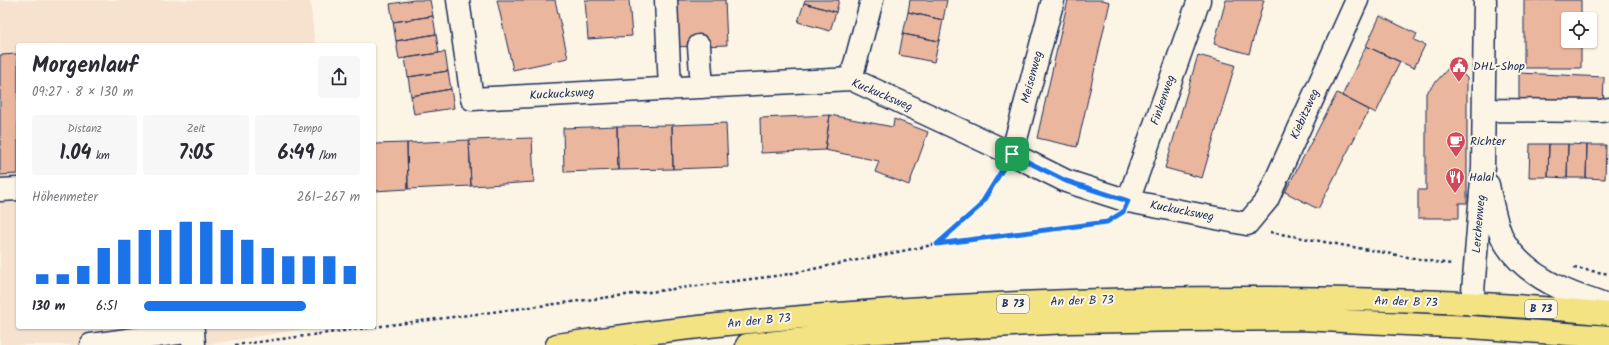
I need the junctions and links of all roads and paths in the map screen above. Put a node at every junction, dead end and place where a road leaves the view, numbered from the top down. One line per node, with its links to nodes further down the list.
1 (458, 0): 11 (street, Kuckucksweg)
2 (666, 0): 11 (street)
3 (872, 0): 9 (street)
4 (1053, 0): 14 (street, Meisenweg)
5 (1199, 0): 18 (street, Finkenweg)
6 (1357, 0): 19 (street, Kiebitzweg)
7 (1485, 0): 13 (street, Lerchenweg)
8 (699, 46): 10 (street)
9 (851, 79): 10 (street, Kuckucksweg); 14 (street, Kuckucksweg)
10 (702, 87): 11 (street, Kuckucksweg)
11 (670, 89)
12 (1609, 109): 13 (street)
13 (1484, 110): 15 (street, Lerchenweg)
14 (1012, 154): 18 (street, Kuckucksweg); 20 (path)
15 (1483, 167): 21 (street, Lerchenweg); 25 (street)
16 (0, 190): 17 (street)
17 (16, 190)
18 (1128, 201): 19 (street, Kuckucksweg); 20 (path)
19 (1247, 224): 21 (path)
20 (937, 244): 27 (path)
21 (1475, 266): 24 (street, Lerchenweg)
22 (1571, 268): 23 (path)
23 (1609, 274)
24 (1472, 304): 26 (main road, An der B 73 / B 73); 28 (main road); 34 (main road, An der B 73 / B 73)
25 (1609, 307)
26 (1609, 314)
27 (376, 327)
28 (1470, 327): 30 (main road, An der B 73 / B 73); 35 (main road, An der B 73 / B 73)
29 (359, 329): 33 (path)
30 (1609, 337)
31 (91, 345): 32 (street)
32 (194, 345)
33 (235, 345)
34 (557, 345)
35 (747, 345)

